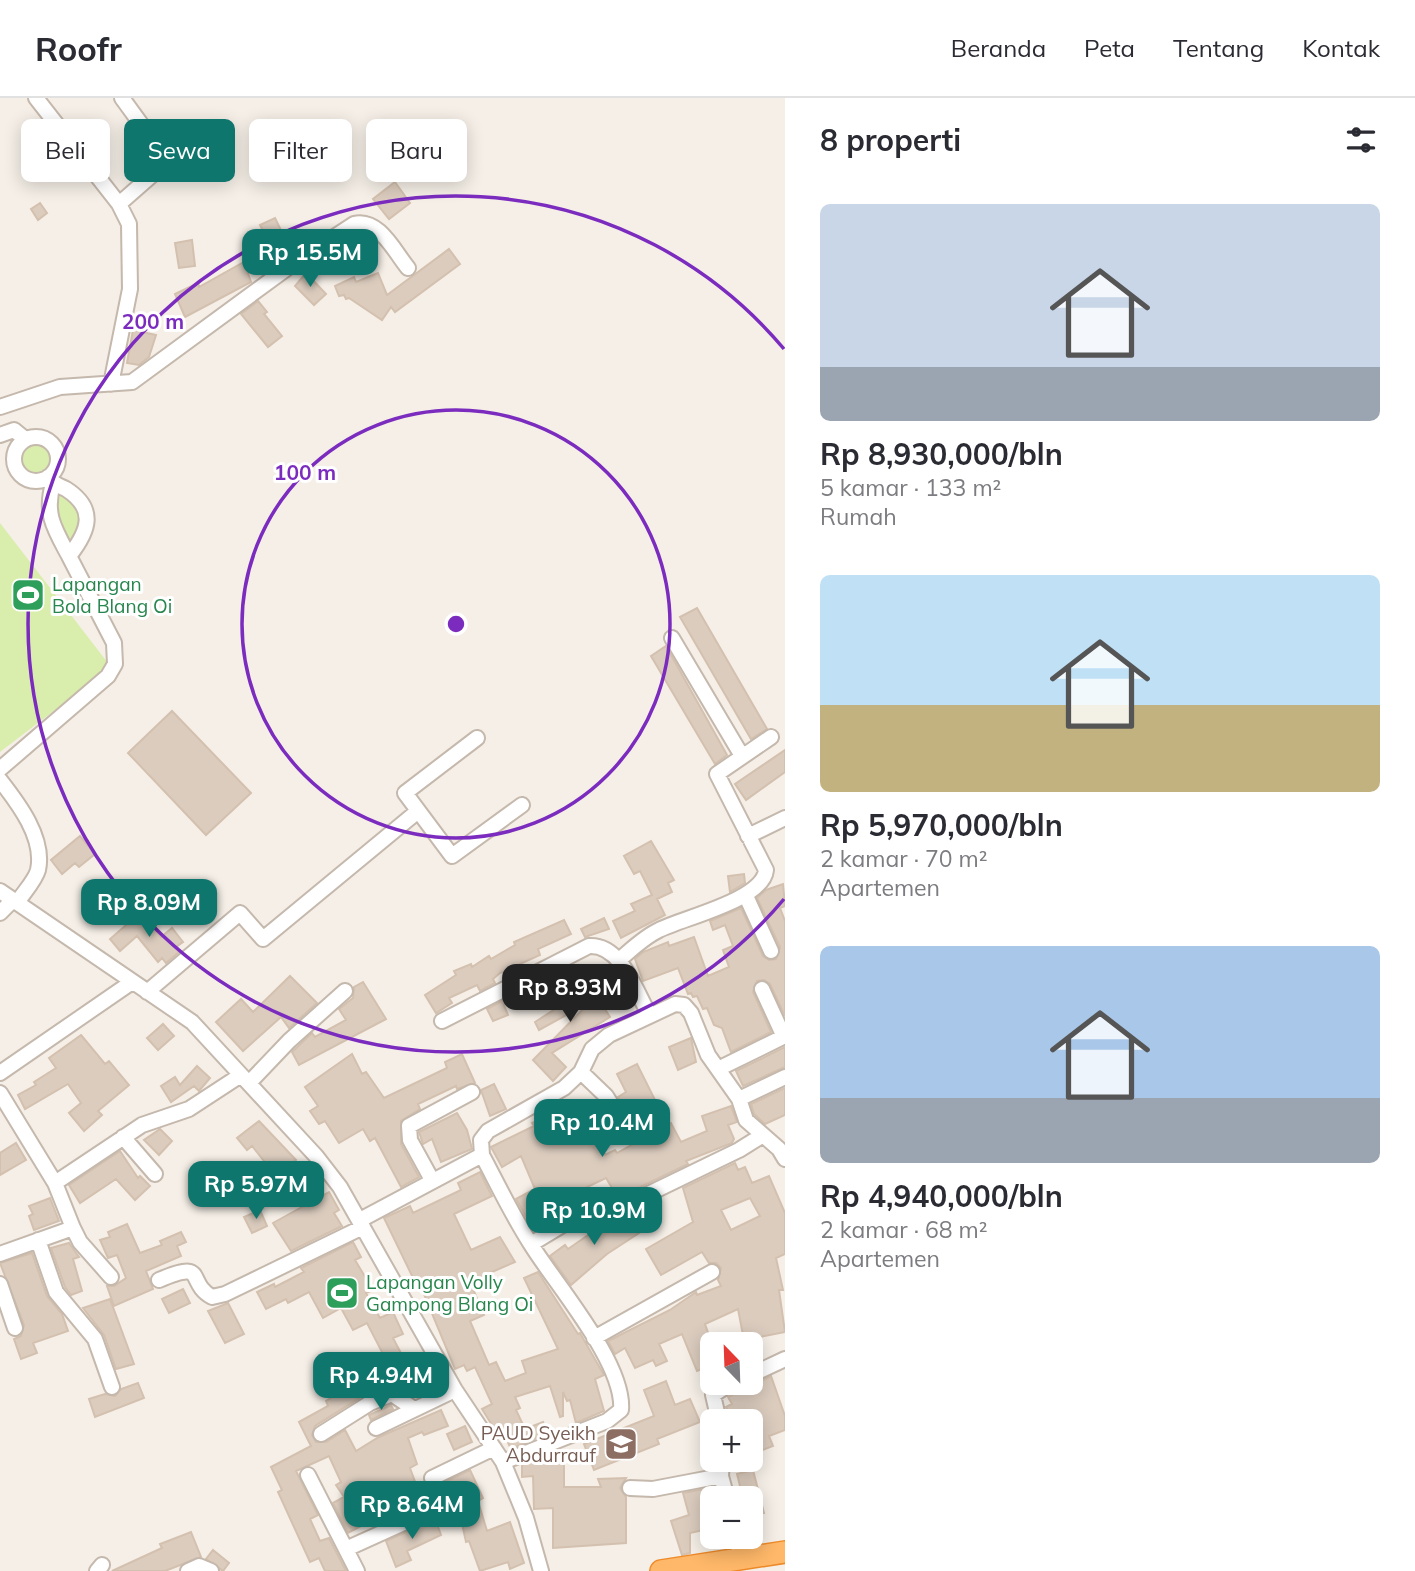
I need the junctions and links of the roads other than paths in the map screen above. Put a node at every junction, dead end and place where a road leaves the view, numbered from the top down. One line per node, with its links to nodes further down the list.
1 (36, 98): 3 (street)
2 (122, 98): 3 (street)
3 (119, 204): 5 (street)
4 (408, 268): 5 (street)
5 (111, 384): 6 (street)
6 (0, 407)
7 (0, 437): 8 (street)
8 (20, 444): 9 (street); 9 (street)
9 (50, 480): 10 (street); 10 (street)
10 (69, 555): 15 (street)
11 (672, 638): 14 (street)
12 (771, 737): 14 (street)
13 (477, 738): 18 (street)
14 (742, 756): 20 (street)
15 (0, 769)
16 (0, 780): 23 (street)
17 (522, 805): 18 (street)
18 (418, 811): 30 (street)
19 (785, 818): 20 (street)
20 (748, 836): 22 (street)
21 (0, 891): 23 (street)
22 (746, 896): 25 (street); 26 (street)
23 (15, 902): 24 (street); 27 (street)
24 (0, 912)
25 (771, 951)
26 (618, 960): 31 (street); 32 (street)
27 (132, 982): 30 (street); 36 (street)
28 (762, 989): 33 (street)
29 (345, 991): 38 (street)
30 (146, 992): 38 (street)
31 (649, 1014): 34 (street); 35 (street)
32 (442, 1020)
33 (785, 1037): 34 (street)
34 (720, 1069): 41 (street)
35 (581, 1072): 42 (street); 45 (street)
36 (0, 1073)
37 (785, 1077): 41 (street)
38 (245, 1079): 44 (street); 52 (street)
39 (472, 1092): 48 (street)
40 (0, 1093): 49 (street)
41 (739, 1099): 43 (street)
42 (628, 1131)
43 (763, 1135): 46 (street); 50 (street)
44 (123, 1137): 47 (street); 49 (street)
45 (482, 1155): 48 (street); 55 (street)
46 (785, 1159)
47 (155, 1174)
48 (432, 1180): 52 (street)
49 (55, 1183): 53 (street)
50 (642, 1197)
51 (599, 1203): 55 (street)
52 (362, 1223): 59 (street); 66 (street)
53 (73, 1227): 54 (street); 58 (street)
54 (38, 1240): 56 (street); 65 (street)
55 (531, 1244): 62 (street)
56 (0, 1254)
57 (712, 1272): 62 (street)
58 (111, 1277)
59 (159, 1280)
60 (0, 1284): 61 (street)
61 (15, 1328)
62 (594, 1338): 71 (street)
63 (785, 1359): 64 (street)
64 (763, 1369)
65 (111, 1387)
66 (455, 1390): 67 (street); 70 (street)
67 (414, 1409): 68 (street); 69 (street)
68 (376, 1428)
69 (321, 1434)
70 (494, 1448): 71 (street); 77 (street)
71 (503, 1462): 84 (street)
72 (721, 1472): 74 (street)
73 (308, 1475): 77 (street)
74 (721, 1476): 75 (street); 76 (street)
75 (724, 1486)
76 (630, 1488)
77 (346, 1549): 83 (street)
78 (739, 1549): 80 (street)
79 (785, 1552): 80 (highway)
80 (742, 1559): 85 (highway)
81 (188, 1571): 82 (street)
82 (211, 1571)
83 (357, 1571)
84 (541, 1571)
85 (661, 1571)

